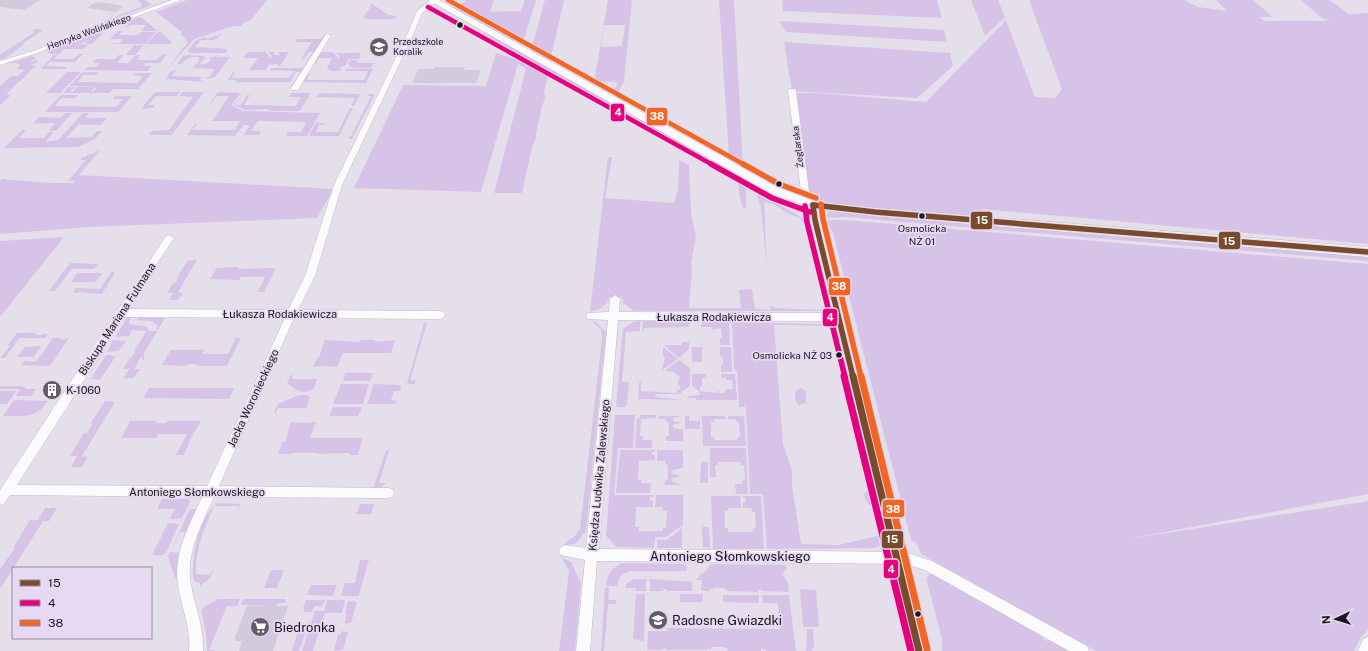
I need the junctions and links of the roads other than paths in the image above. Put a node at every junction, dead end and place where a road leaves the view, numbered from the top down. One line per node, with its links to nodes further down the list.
1 (178, 0): 4 (street, Henryka Wolińskiego)
2 (435, 2): 7 (street); 12 (street, Jacka Woronieckiego)
3 (328, 34): 5 (street)
4 (0, 63)
5 (295, 88)
6 (792, 91): 7 (street, Żeglarska)
7 (808, 203): 9 (street); 16 (street, Żeglarska)
8 (169, 238): 11 (street, Biskupa Mariana Fulmana)
9 (1368, 252)
10 (615, 299): 15 (street, Księdza Ludwika Zalewskiego)
11 (120, 313): 12 (street, Łukasza Rodakiewicza); 17 (street, Biskupa Mariana Fulmana)
12 (292, 315): 13 (street, Łukasza Rodakiewicza); 18 (street, Jacka Woronieckiego)
13 (440, 315)
14 (591, 316): 15 (street, Łukasza Rodakiewicza)
15 (614, 316): 16 (street, Łukasza Rodakiewicza); 22 (street, Księdza Ludwika Zalewskiego)
16 (838, 317): 23 (street, Żeglarska)
17 (7, 490): 18 (street, Antoniego Słomkowskiego); 20 (street, Biskupa Mariana Fulmana)
18 (210, 493): 19 (street, Antoniego Słomkowskiego); 25 (street, Jacka Woronieckiego)
19 (388, 493)
20 (0, 500)
21 (564, 552): 22 (street, Antoniego Słomkowskiego)
22 (592, 555): 23 (street, Antoniego Słomkowskiego); 26 (street, Księdza Ludwika Zalewskiego)
23 (895, 558): 27 (street, Żeglarska); 28 (street, Antoniego Słomkowskiego)
24 (1368, 644): 29 (street)
25 (196, 651)
26 (583, 651)
27 (919, 651)
28 (1082, 651)
29 (1364, 651)

